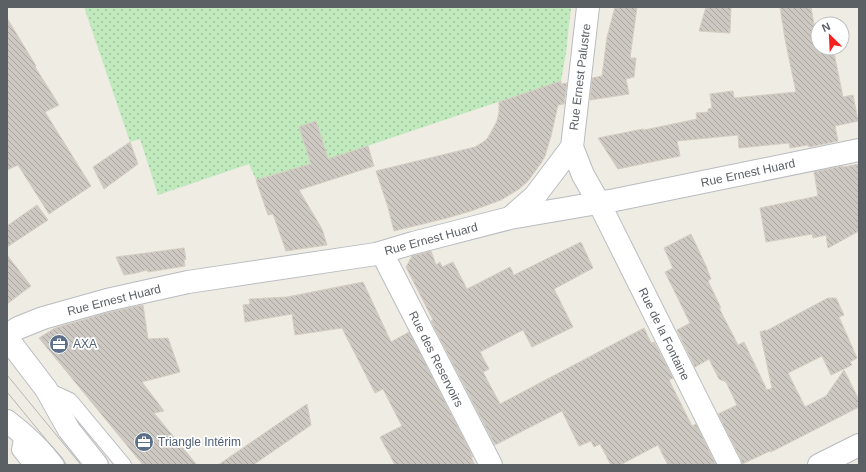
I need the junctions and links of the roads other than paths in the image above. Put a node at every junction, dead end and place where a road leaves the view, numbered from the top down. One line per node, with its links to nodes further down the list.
1 (588, 7): 2 (street, Rue Ernest Palustre)
2 (572, 147): 4 (street, Rue Ernest Palustre); 5 (street, Rue Ernest Palustre)
3 (859, 150): 4 (street, Rue Ernest Huard)
4 (599, 203): 5 (street, Rue Ernest Huard); 16 (street, Rue de la Fontaine)
5 (510, 218): 6 (street, Rue Ernest Huard)
6 (382, 253): 7 (street, Rue Ernest Huard); 15 (street, Rue des Reservoirs)
7 (7, 337): 8 (street)
8 (46, 389): 13 (street); 14 (lane)
9 (14, 427): 11 (lane); 12 (street)
10 (859, 445): 17 (street)
11 (31, 465)
12 (53, 465)
13 (97, 465)
14 (124, 465)
15 (491, 465)
16 (730, 465)
17 (819, 465)

